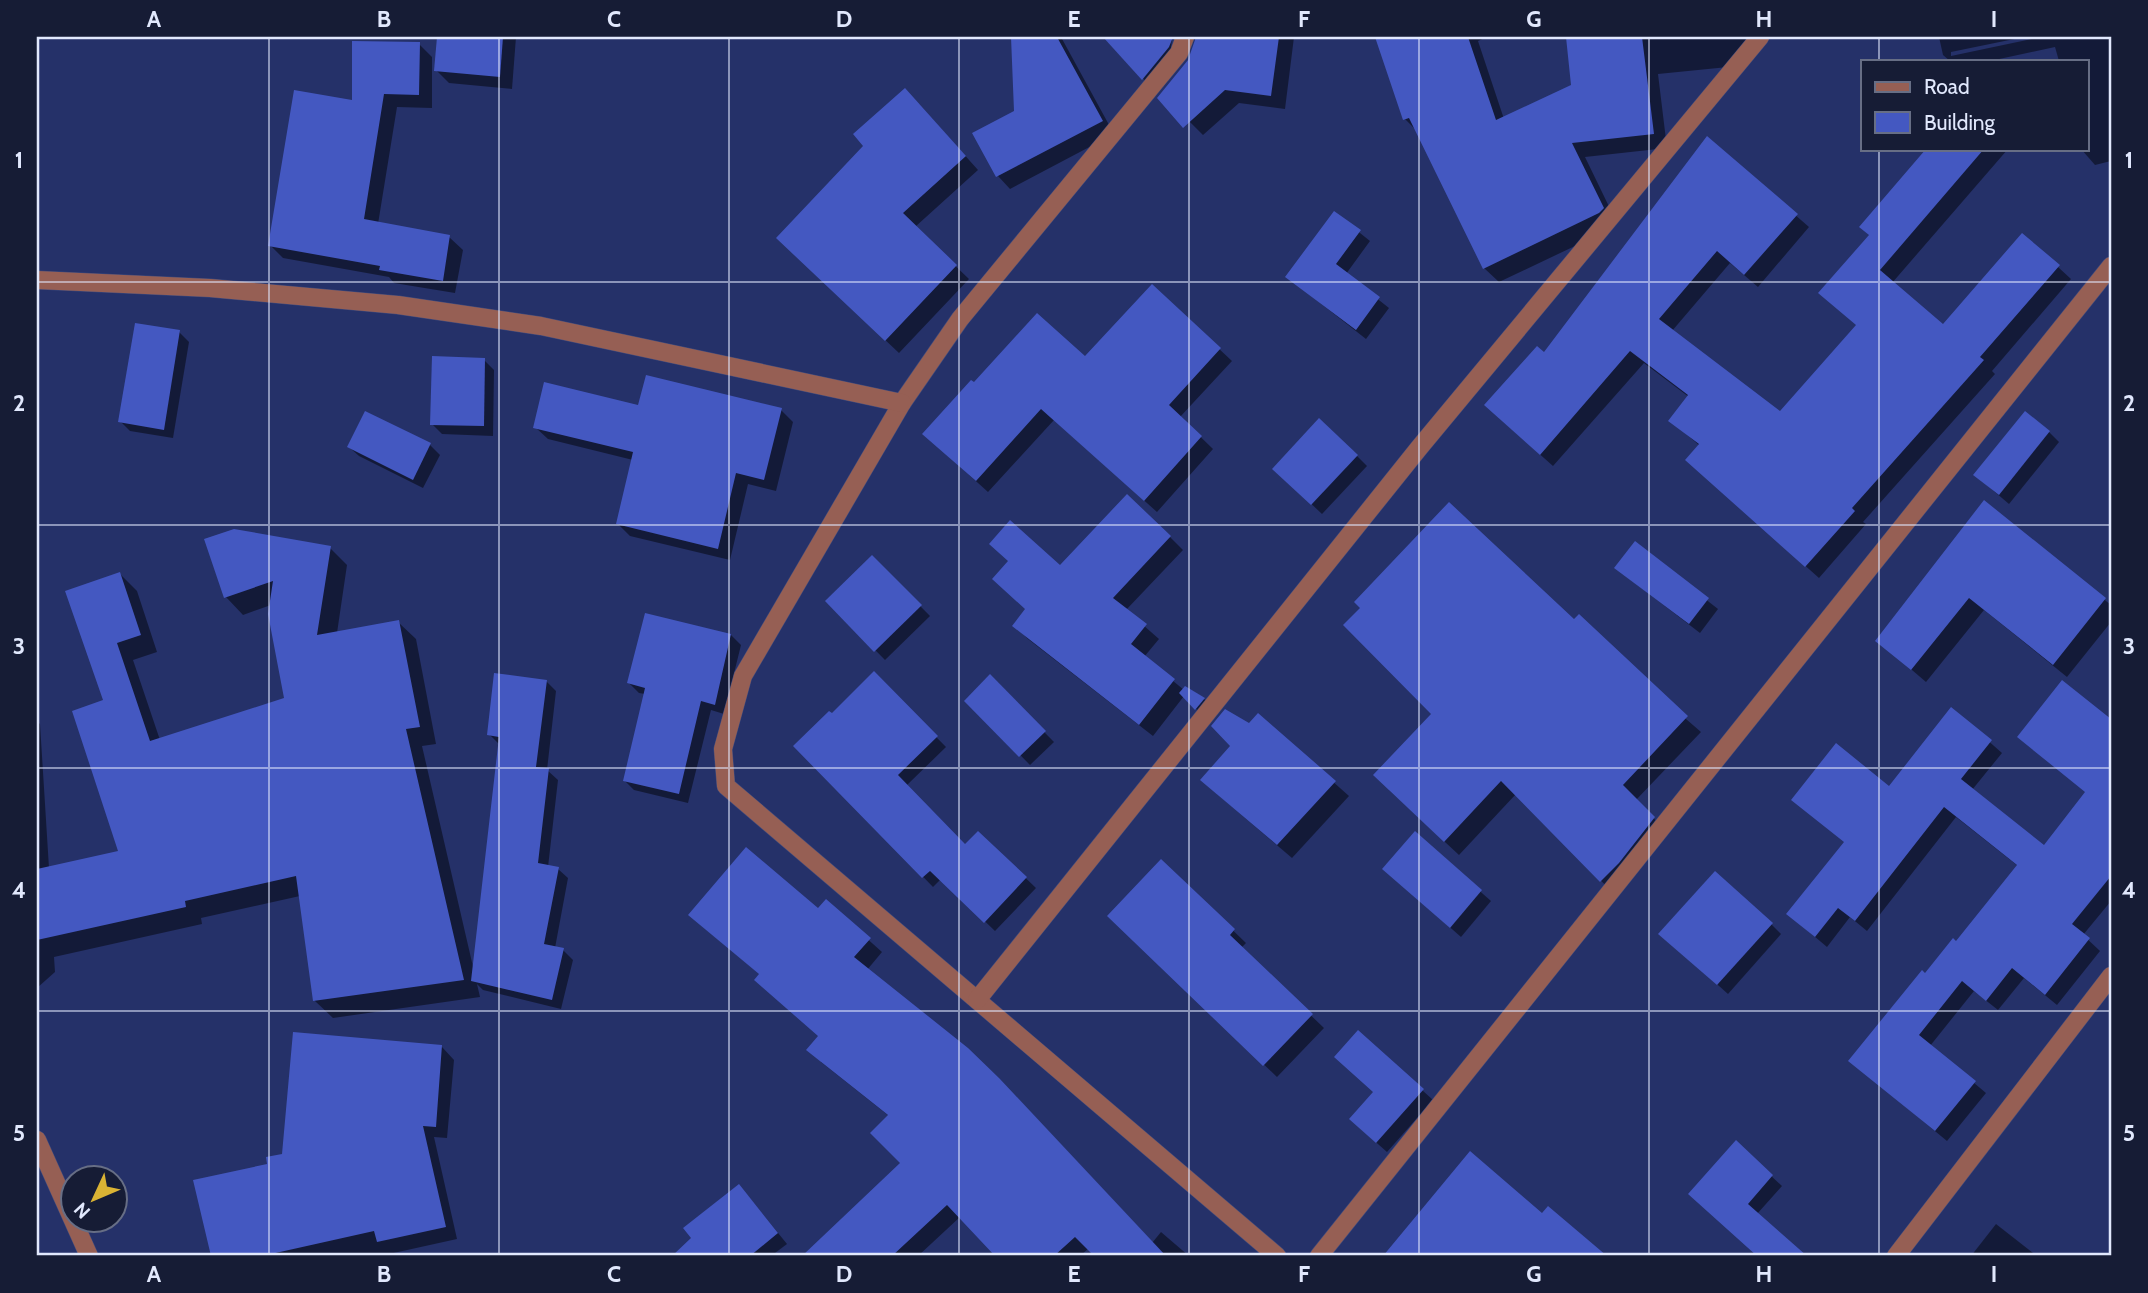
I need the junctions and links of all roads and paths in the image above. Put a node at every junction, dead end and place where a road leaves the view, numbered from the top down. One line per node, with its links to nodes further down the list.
1 (1185, 37): 5 (street)
2 (1760, 37): 7 (street)
3 (2111, 266): 11 (street)
4 (37, 281): 5 (street)
5 (902, 402): 7 (street)
6 (2111, 976): 12 (street)
7 (977, 1000): 10 (street)
8 (37, 1140): 9 (street)
9 (89, 1256)
10 (1277, 1256)
11 (1319, 1256)
12 (1896, 1256)

